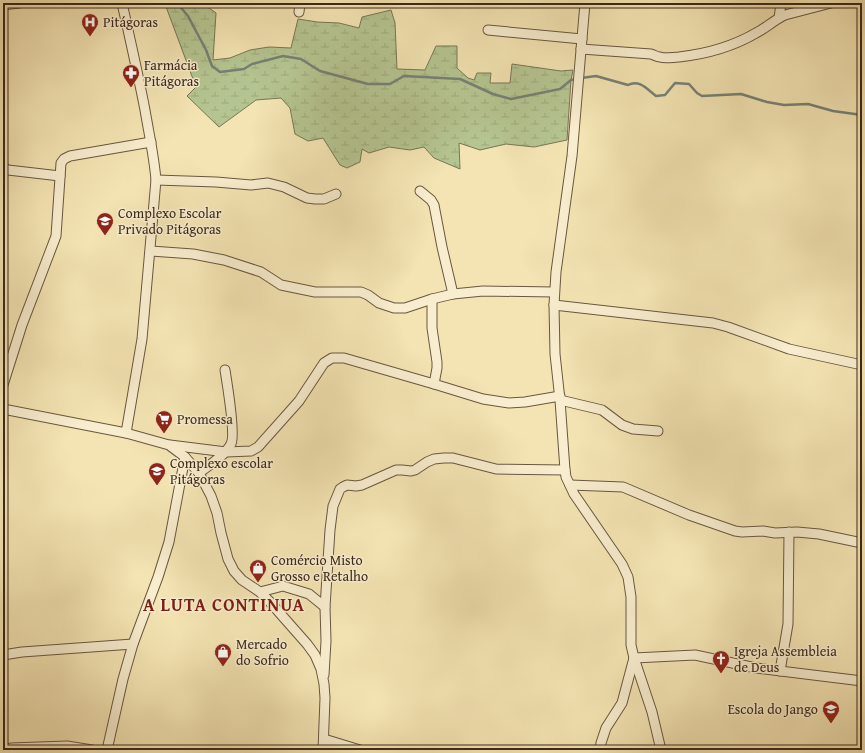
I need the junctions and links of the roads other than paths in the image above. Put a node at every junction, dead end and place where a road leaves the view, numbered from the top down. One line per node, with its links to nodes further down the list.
1 (19, 3): 6 (street)
2 (122, 3): 11 (street)
3 (585, 3): 9 (street)
4 (780, 3): 7 (street)
5 (831, 3): 7 (street)
6 (3, 5)
7 (779, 18): 10 (street)
8 (488, 30): 9 (street)
9 (582, 39): 10 (street)
10 (581, 49): 18 (street)
11 (151, 142): 13 (street); 14 (street)
12 (3, 167): 13 (street)
13 (60, 176): 25 (street)
14 (156, 180): 16 (street); 17 (street)
15 (420, 191): 19 (street)
16 (336, 194)
17 (151, 251): 20 (street); 29 (street)
18 (554, 292): 19 (street); 21 (street)
19 (453, 294): 20 (street)
20 (432, 299): 24 (street)
21 (554, 306): 22 (street); 26 (street)
22 (862, 365)
23 (225, 370): 31 (street)
24 (434, 384): 26 (street); 31 (street)
25 (3, 385)
26 (560, 398): 28 (street); 33 (street)
27 (3, 409): 29 (street)
28 (658, 431)
29 (126, 433): 30 (street)
30 (169, 444): 31 (street); 32 (street)
31 (226, 452): 34 (street)
32 (185, 458): 34 (street); 40 (street)
33 (564, 470): 35 (street); 39 (street)
34 (198, 473): 38 (street)
35 (570, 484): 36 (street); 42 (street)
36 (789, 532): 37 (street); 43 (street)
37 (862, 543)
38 (260, 592): 39 (street); 45 (street)
39 (325, 607): 45 (street)
40 (133, 644): 41 (street); 49 (street)
41 (3, 656)
42 (634, 658): 43 (street); 52 (street); 53 (street)
43 (780, 671): 44 (street)
44 (862, 681)
45 (324, 684): 46 (street)
46 (324, 739): 50 (street); 51 (street)
47 (5, 750): 48 (street)
48 (92, 750)
49 (107, 750)
50 (323, 750)
51 (360, 750)
52 (600, 750)
53 (661, 750)

